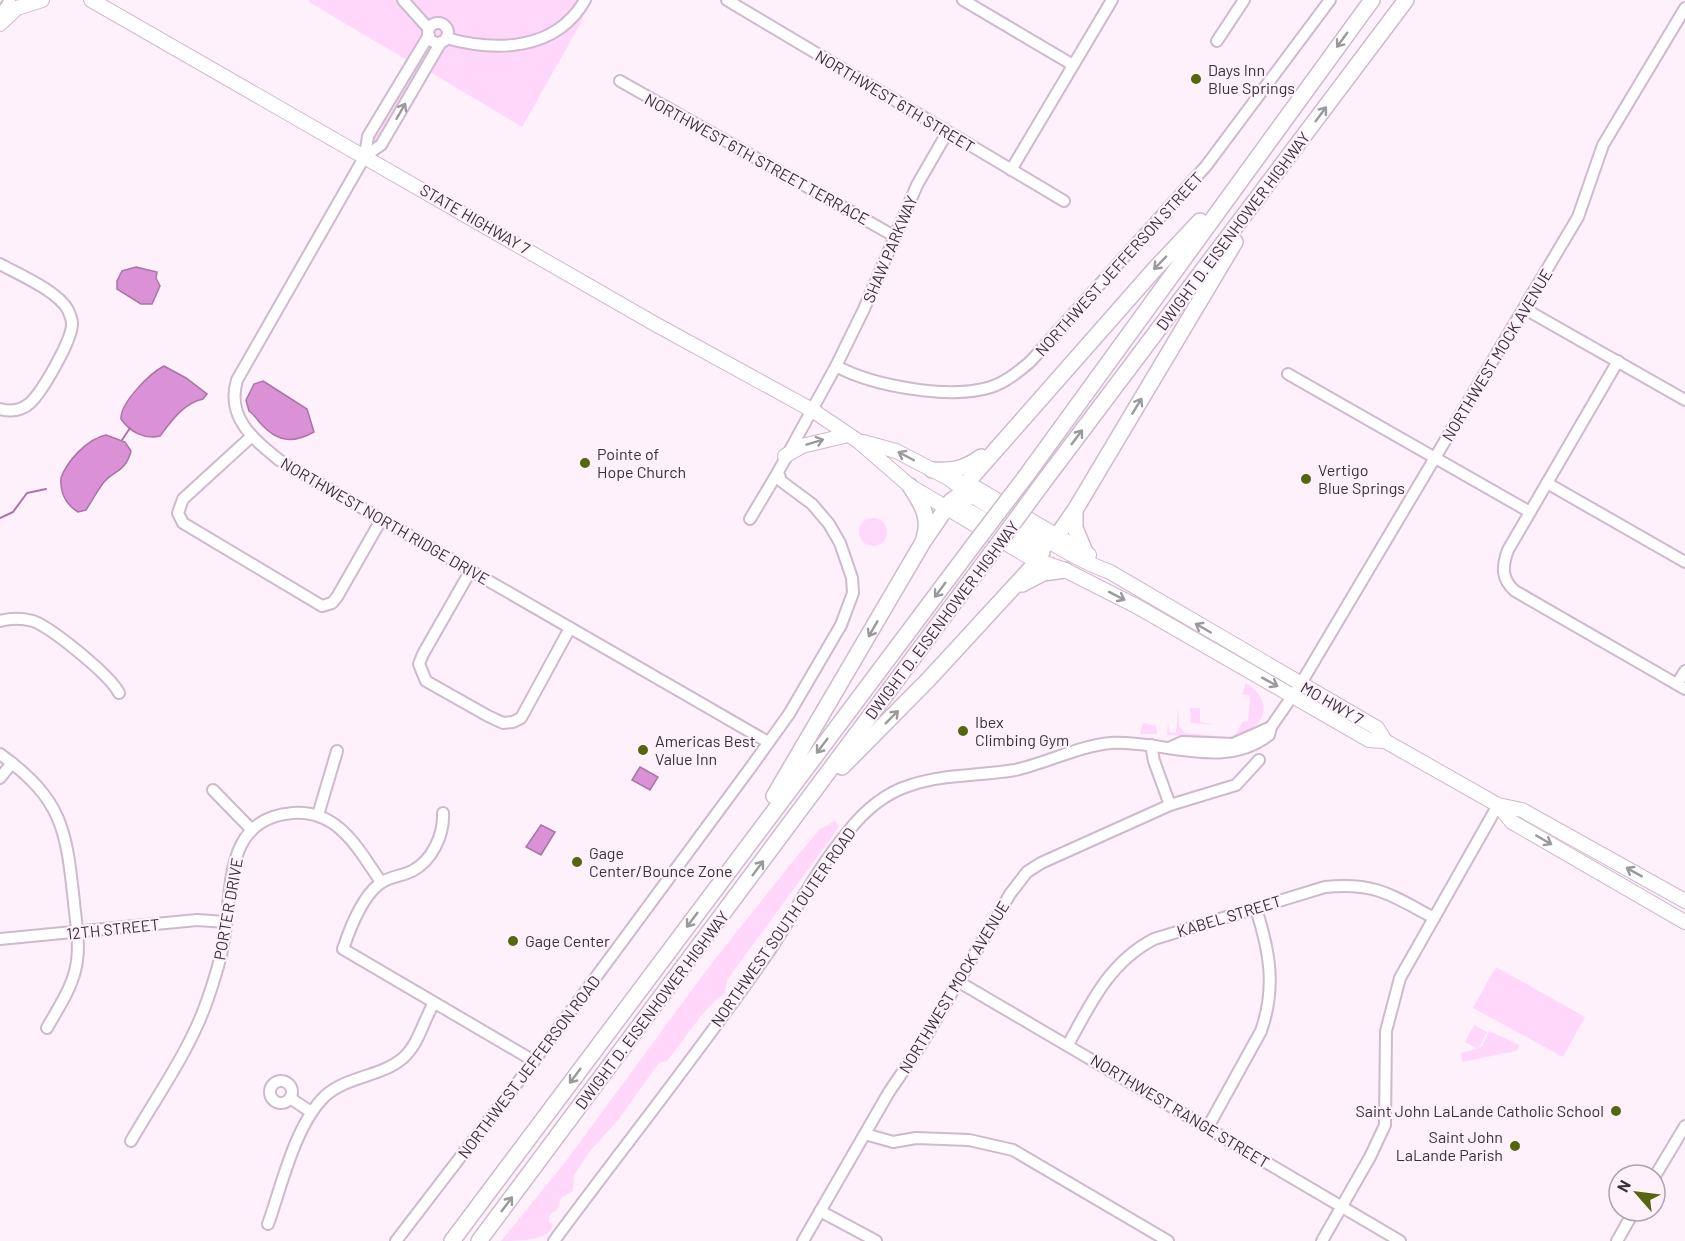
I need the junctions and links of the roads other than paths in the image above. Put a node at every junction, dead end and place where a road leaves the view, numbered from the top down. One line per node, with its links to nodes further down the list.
1 (10, 0): 14 (street)
2 (42, 0): 15 (main road)
3 (91, 0): 22 (main road, STATE HIGHWAY 7)
4 (403, 0): 16 (street)
5 (585, 0): 17 (street)
6 (727, 0): 21 (street, NORTHWEST 6TH STREET)
7 (963, 0): 19 (street)
8 (1112, 0): 19 (street)
9 (1244, 0): 18 (street)
10 (1330, 0): 31 (street, NORTHWEST JEFFERSON STREET)
11 (1372, 0): 24 (highway, DWIGHT D. EISENHOWER HIGHWAY, one-way to 24)
12 (1406, 0): 25 (highway, DWIGHT D. EISENHOWER HIGHWAY, one-way to 12)
13 (1685, 8): 29 (street, NORTHWEST MOCK AVENUE)
14 (0, 16)
15 (0, 24)
16 (429, 32): 17 (street); 17 (street); 22 (street)
17 (444, 40): 22 (street, one-way to 17)
18 (1217, 41)
19 (1073, 65): 23 (street)
20 (620, 81): 27 (street, NORTHWEST 6TH STREET TERRACE)
21 (947, 133): 23 (street, NORTHWEST 6TH STREET); 27 (street, SHAW PARKWAY)
22 (365, 156): 35 (main road, STATE HIGHWAY 7); 36 (street, NORTHWEST NORTH RIDGE DRIVE)
23 (1011, 170): 26 (street, NORTHWEST 6TH STREET)
24 (1244, 176): 38 (highway, one-way to 38); 79 (highway, DWIGHT D. EISENHOWER HIGHWAY, one-way to 79, bridge)
25 (1265, 190): 47 (highway, one-way to 25); 73 (highway, DWIGHT D. EISENHOWER HIGHWAY, one-way to 25, bridge)
26 (1064, 201)
27 (894, 236): 31 (street, SHAW PARKWAY)
28 (0, 264): 34 (street)
29 (1527, 306): 30 (street); 40 (street, NORTHWEST MOCK AVENUE)
30 (1617, 361): 33 (street); 44 (street)
31 (836, 366): 35 (street, SHAW PARKWAY)
32 (1288, 374): 40 (street)
33 (1685, 400)
34 (0, 410)
35 (812, 410): 37 (main road, STATE HIGHWAY 7); 39 (street)
36 (252, 436): 50 (street, NORTHWEST NORTH RIDGE DRIVE); 50 (street)
37 (853, 438): 39 (main road, one-way to 37); 41 (main road, STATE HIGHWAY 7); 42 (main road, one-way to 37)
38 (992, 454): 42 (highway); 46 (highway)
39 (785, 456): 43 (street)
40 (1436, 457): 48 (street); 63 (street, NORTHWEST MOCK AVENUE)
41 (888, 465): 45 (main road); 46 (main road)
42 (932, 470): 46 (main road)
43 (778, 472): 49 (street); 65 (street, NORTHWEST JEFFERSON ROAD)
44 (1547, 483): 48 (street); 54 (street)
45 (910, 486): 46 (main road); 51 (highway)
46 (961, 498): 51 (highway); 52 (main road); 52 (main road)
47 (1075, 510): 52 (highway); 53 (highway)
48 (1530, 512): 62 (street)
49 (750, 519)
50 (381, 520): 55 (street, NORTHWEST NORTH RIDGE DRIVE)
51 (923, 542): 79 (highway, one-way to 79)
52 (1043, 545): 53 (main road); 56 (main road, MO HWY 7); 57 (main road, MO HWY 7); 58 (highway)
53 (1085, 552): 57 (main road)
54 (1685, 562)
55 (471, 570): 60 (street, NORTHWEST NORTH RIDGE DRIVE); 60 (street)
56 (1065, 570): 58 (highway); 63 (main road, MO HWY 7, one-way to 63)
57 (1110, 572): 63 (main road, MO HWY 7, one-way to 57)
58 (1011, 590): 73 (highway, one-way to 58)
59 (0, 621): 64 (street)
60 (570, 628): 65 (street, NORTHWEST NORTH RIDGE DRIVE)
61 (1685, 671): 62 (street)
62 (1681, 686)
63 (1297, 690): 66 (street, NORTHWEST SOUTH OUTER ROAD); 75 (main road, MO HWY 7)
64 (119, 693)
65 (768, 742): 92 (street, NORTHWEST JEFFERSON ROAD)
66 (1151, 745): 74 (street); 107 (street, NORTHWEST SOUTH OUTER ROAD)
67 (337, 751): 77 (street)
68 (0, 754): 70 (street)
69 (1259, 760): 74 (street, NORTHWEST MOCK AVENUE)
70 (12, 763): 71 (street); 86 (street)
71 (0, 778)
72 (213, 790): 78 (street)
73 (806, 804): 106 (highway, DWIGHT D. EISENHOWER HIGHWAY, one-way to 73)
74 (1170, 805): 88 (street, NORTHWEST MOCK AVENUE)
75 (1498, 805): 81 (main road, one-way to 75); 83 (street); 85 (main road, one-way to 85)
76 (443, 813): 80 (street)
77 (318, 815): 78 (street); 80 (street)
78 (252, 830): 84 (street, PORTER DRIVE)
79 (727, 873): 105 (highway, DWIGHT D. EISENHOWER HIGHWAY, one-way to 105)
80 (381, 882): 89 (street)
81 (1685, 901)
82 (1256, 909): 83 (street, KABEL STREET); 91 (street, KABEL STREET); 96 (street)
83 (1434, 918): 100 (street)
84 (226, 922): 86 (street, 12TH STREET); 98 (street, PORTER DRIVE)
85 (1685, 922)
86 (77, 932): 87 (street, 12TH STREET); 90 (street)
87 (0, 939)
88 (960, 982): 91 (street, NORTHWEST RANGE STREET); 97 (street, NORTHWEST MOCK AVENUE)
89 (434, 1003): 92 (street); 94 (street)
90 (47, 1028)
91 (1068, 1045): 96 (street, NORTHWEST RANGE STREET)
92 (534, 1061): 104 (street, NORTHWEST JEFFERSON ROAD)
93 (290, 1098): 94 (street)
94 (311, 1112): 103 (street)
95 (1685, 1126): 99 (street)
96 (1208, 1127): 100 (street, NORTHWEST RANGE STREET)
97 (865, 1134): 101 (street, NORTHWEST MOCK AVENUE); 110 (street)
98 (131, 1141)
99 (1663, 1163)
100 (1342, 1207): 111 (street); 112 (street, NORTHWEST RANGE STREET)
101 (820, 1211): 108 (street, NORTHWEST MOCK AVENUE); 109 (street)
102 (1627, 1223): 113 (street)
103 (268, 1224)
104 (396, 1241)
105 (452, 1241)
106 (479, 1241)
107 (554, 1241)
108 (803, 1241)
109 (876, 1241)
110 (1168, 1241)
111 (1322, 1241)
112 (1400, 1241)
113 (1617, 1241)

